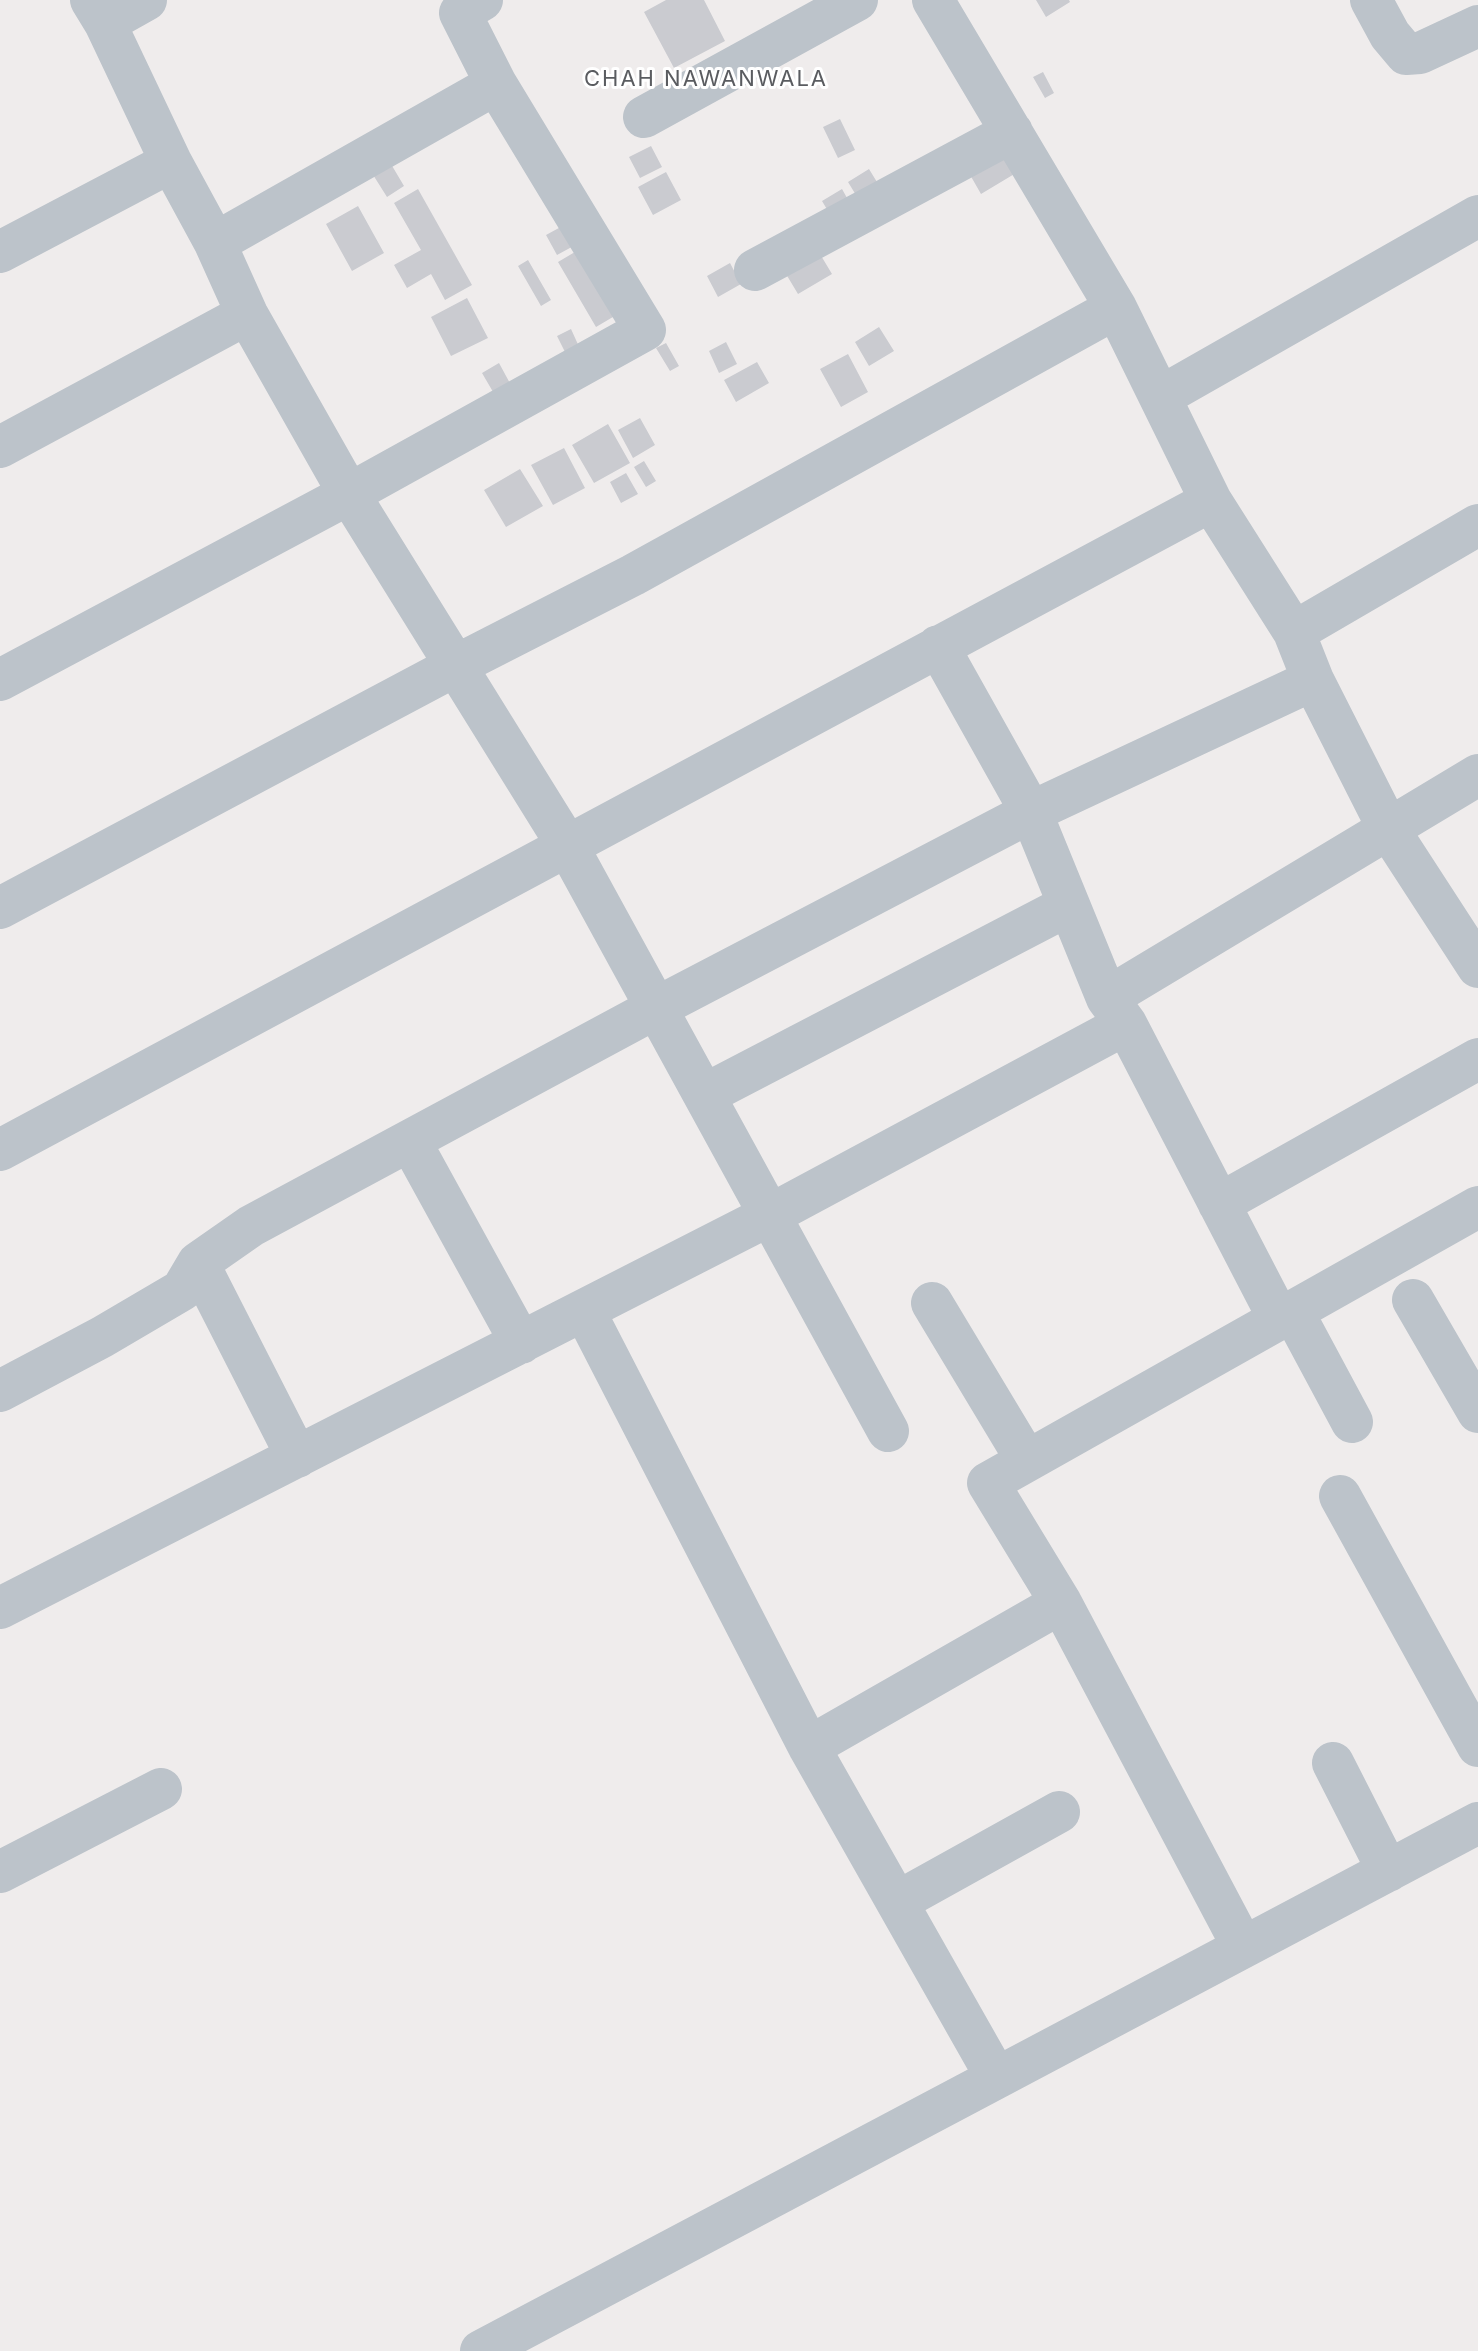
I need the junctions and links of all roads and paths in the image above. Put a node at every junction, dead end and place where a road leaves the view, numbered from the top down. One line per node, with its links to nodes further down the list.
1 (146, 0): 6 (street)
2 (482, 0): 8 (street)
3 (857, 0): 9 (street)
4 (933, 0): 10 (street)
5 (1371, 0): 7 (street)
6 (98, 12): 11 (street)
7 (1478, 26)
8 (496, 84): 13 (street); 20 (street)
9 (644, 117)
10 (1012, 132): 15 (street); 16 (street)
11 (171, 162): 13 (street); 14 (street)
12 (1478, 216): 18 (street)
13 (215, 243): 17 (street)
14 (0, 252)
15 (755, 270)
16 (1116, 308): 18 (street); 25 (street)
17 (247, 314): 19 (street); 20 (street)
18 (1160, 397): 21 (street)
19 (0, 447)
20 (349, 494): 25 (street); 26 (street)
21 (1211, 501): 23 (street); 24 (street)
22 (1478, 525): 23 (street)
23 (1294, 632): 27 (street)
24 (938, 646): 29 (street); 31 (street)
25 (457, 665): 31 (street); 33 (street)
26 (0, 680)
27 (1313, 680): 29 (street); 30 (street)
28 (1478, 775): 30 (street)
29 (1031, 812): 32 (street); 35 (street)
30 (1389, 830): 34 (street); 36 (street)
31 (567, 845): 35 (street); 40 (street)
32 (1069, 905): 36 (street); 38 (street)
33 (0, 908)
34 (1478, 967)
35 (656, 1008): 38 (street); 39 (street)
36 (1117, 1011): 41 (street); 43 (street)
37 (1478, 1059): 41 (street)
38 (704, 1095): 43 (street)
39 (410, 1141): 44 (street); 49 (street)
40 (0, 1150)
41 (1219, 1204): 48 (street)
42 (1478, 1207): 48 (street)
43 (770, 1215): 47 (street); 53 (street)
44 (198, 1263): 50 (street); 54 (street)
45 (1413, 1300): 51 (street)
46 (932, 1303): 55 (street)
47 (584, 1310): 49 (street); 60 (street)
48 (1286, 1316): 52 (street); 55 (street)
49 (521, 1343): 54 (street)
50 (0, 1391)
51 (1478, 1412)
52 (1352, 1422)
53 (888, 1431)
54 (297, 1457): 58 (street)
55 (1027, 1461): 57 (street)
56 (1340, 1496): 59 (street)
57 (1061, 1603): 60 (street); 68 (street)
58 (0, 1608)
59 (1478, 1746)
60 (809, 1747): 67 (street)
61 (1333, 1763): 65 (street)
62 (161, 1789): 66 (street)
63 (1059, 1812): 67 (street)
64 (1478, 1823): 65 (street)
65 (1388, 1871): 68 (street)
66 (0, 1872)
67 (897, 1902): 69 (street)
68 (1243, 1947): 69 (street)
69 (996, 2077): 70 (street)
70 (481, 2351)

